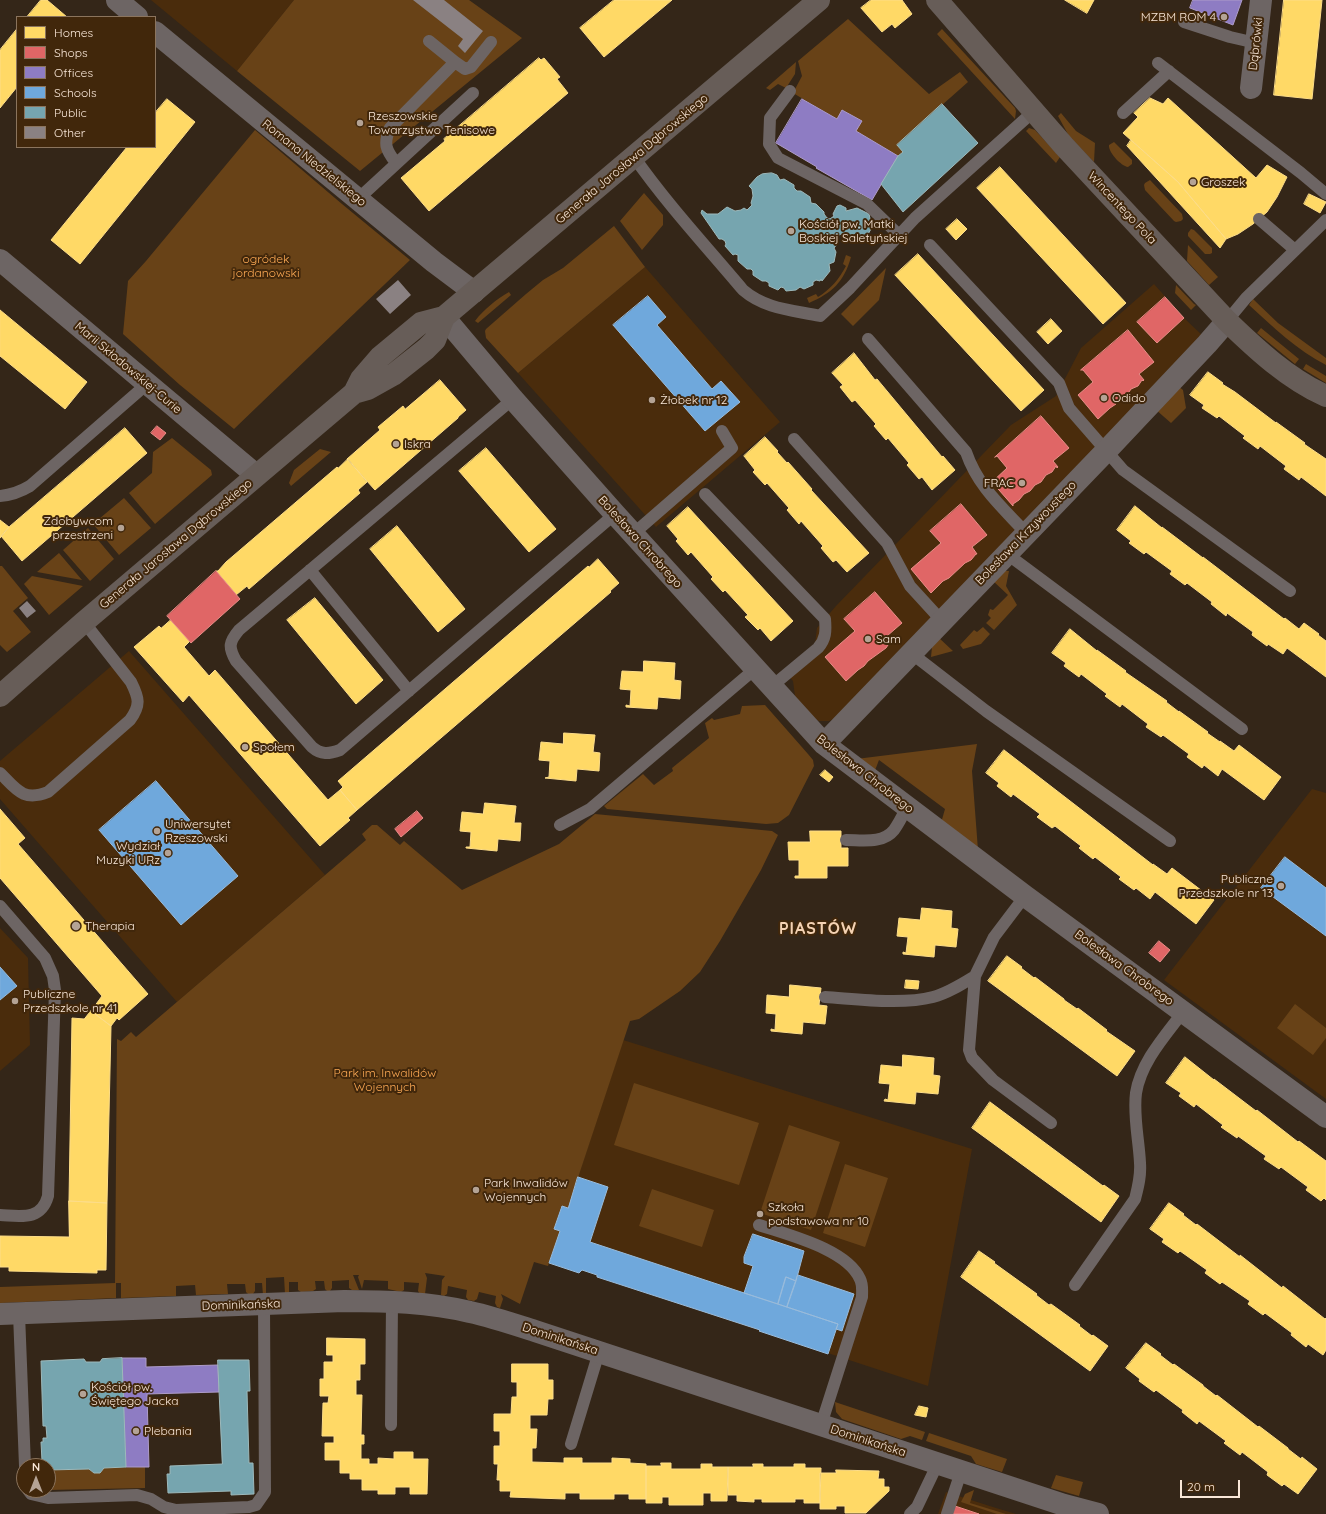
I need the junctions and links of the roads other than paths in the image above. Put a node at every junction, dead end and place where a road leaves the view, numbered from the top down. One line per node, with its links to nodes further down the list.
1 (819, 0): 17 (main road, Generała Jarosława Dąbrowskiego)
2 (937, 0): 15 (main road, Wincentego Pola)
3 (1261, 0): 8 (street, Dąbrówki)
4 (1184, 22): 8 (lane)
5 (156, 33): 20 (street, Romana Niedzielskiego)
6 (429, 40): 9 (lane)
7 (491, 42): 9 (lane)
8 (1256, 42): 12 (street, Dąbrówki)
9 (454, 62): 18 (lane)
10 (1158, 63): 11 (lane)
11 (1168, 71): 16 (lane); 19 (lane)
12 (1251, 88)
13 (790, 91): 23 (lane)
14 (473, 94): 18 (lane)
15 (1034, 111): 23 (lane); 29 (main road, Wincentego Pola)
16 (1123, 113)
17 (634, 157): 23 (lane); 27 (main road, Generała Jarosława Dąbrowskiego)
18 (396, 163): 20 (lane)
19 (1326, 194)
20 (358, 199): 27 (street, Romana Niedzielskiego)
21 (1259, 219): 25 (lane)
22 (1326, 220): 25 (lane)
23 (899, 235)
24 (930, 245): 36 (lane)
25 (1295, 250): 29 (lane)
26 (0, 260): 31 (street, Marii Skłodowskiej-Curie)
27 (474, 292): 28 (main road, Generała Jarosława Dąbrowskiego)
28 (444, 317): 33 (street, Bolesława Chrobrego); 37 (main road, Generała Jarosława Dąbrowskiego)
29 (1227, 321): 32 (main road, Wincentego Pola); 36 (street, Bolesława Krzywoustego)
30 (868, 339): 41 (lane)
31 (147, 384): 37 (street, Marii Skłodowskiej-Curie); 39 (lane)
32 (1326, 396)
33 (513, 399): 40 (street, Bolesława Chrobrego); 44 (lane)
34 (722, 431): 42 (lane)
35 (794, 439): 46 (lane)
36 (1106, 450): 41 (street, Bolesława Krzywoustego); 45 (lane)
37 (256, 475): 47 (main road, Generała Jarosława Dąbrowskiego)
38 (705, 494): 50 (lane)
39 (0, 496)
40 (615, 514): 42 (street, Bolesława Chrobrego); 51 (lane)
41 (1026, 533): 43 (street, Bolesława Krzywoustego)
42 (633, 534): 49 (street, Bolesława Chrobrego)
43 (1006, 554): 46 (street, Bolesława Krzywoustego); 53 (lane)
44 (310, 570): 51 (lane); 51 (lane)
45 (1290, 591)
46 (942, 621): 48 (street, Bolesława Krzywoustego)
47 (84, 622): 52 (main road, Generała Jarosława Dąbrowskiego); 55 (lane)
48 (911, 653): 54 (street, Bolesława Krzywoustego); 59 (lane)
49 (755, 669): 50 (street, Bolesława Chrobrego); 57 (lane)
50 (771, 686): 54 (street, Bolesława Chrobrego)
51 (410, 691)
52 (0, 696)
53 (1242, 728)
54 (824, 744): 56 (street, Bolesława Chrobrego)
55 (0, 773)
56 (907, 807): 58 (lane); 60 (street, Bolesława Chrobrego)
57 (560, 825)
58 (846, 840)
59 (1170, 841)
60 (1024, 896): 62 (lane); 64 (street, Bolesława Chrobrego)
61 (0, 906): 67 (lane)
62 (975, 976): 63 (lane); 66 (lane)
63 (825, 997)
64 (1183, 1012): 65 (street, Bolesława Chrobrego); 69 (lane)
65 (1326, 1117)
66 (1051, 1123)
67 (0, 1214)
68 (759, 1225): 75 (lane)
69 (1075, 1285)
70 (392, 1301): 71 (street, Dominikańska); 73 (street, Dominikańska); 74 (lane)
71 (264, 1304): 72 (street, Dominikańska); 80 (lane)
72 (9, 1314): 77 (lane)
73 (599, 1352): 75 (street, Dominikańska); 76 (lane)
74 (391, 1425)
75 (821, 1425): 78 (street, Dominikańska)
76 (571, 1444)
77 (24, 1458)
78 (938, 1463): 79 (street, Dominikańska); 82 (lane)
79 (961, 1472): 81 (street, Dominikańska); 83 (lane)
80 (56, 1498)
81 (1062, 1510): 84 (street, Dominikańska)
82 (910, 1514)
83 (947, 1514)
84 (1098, 1514)

